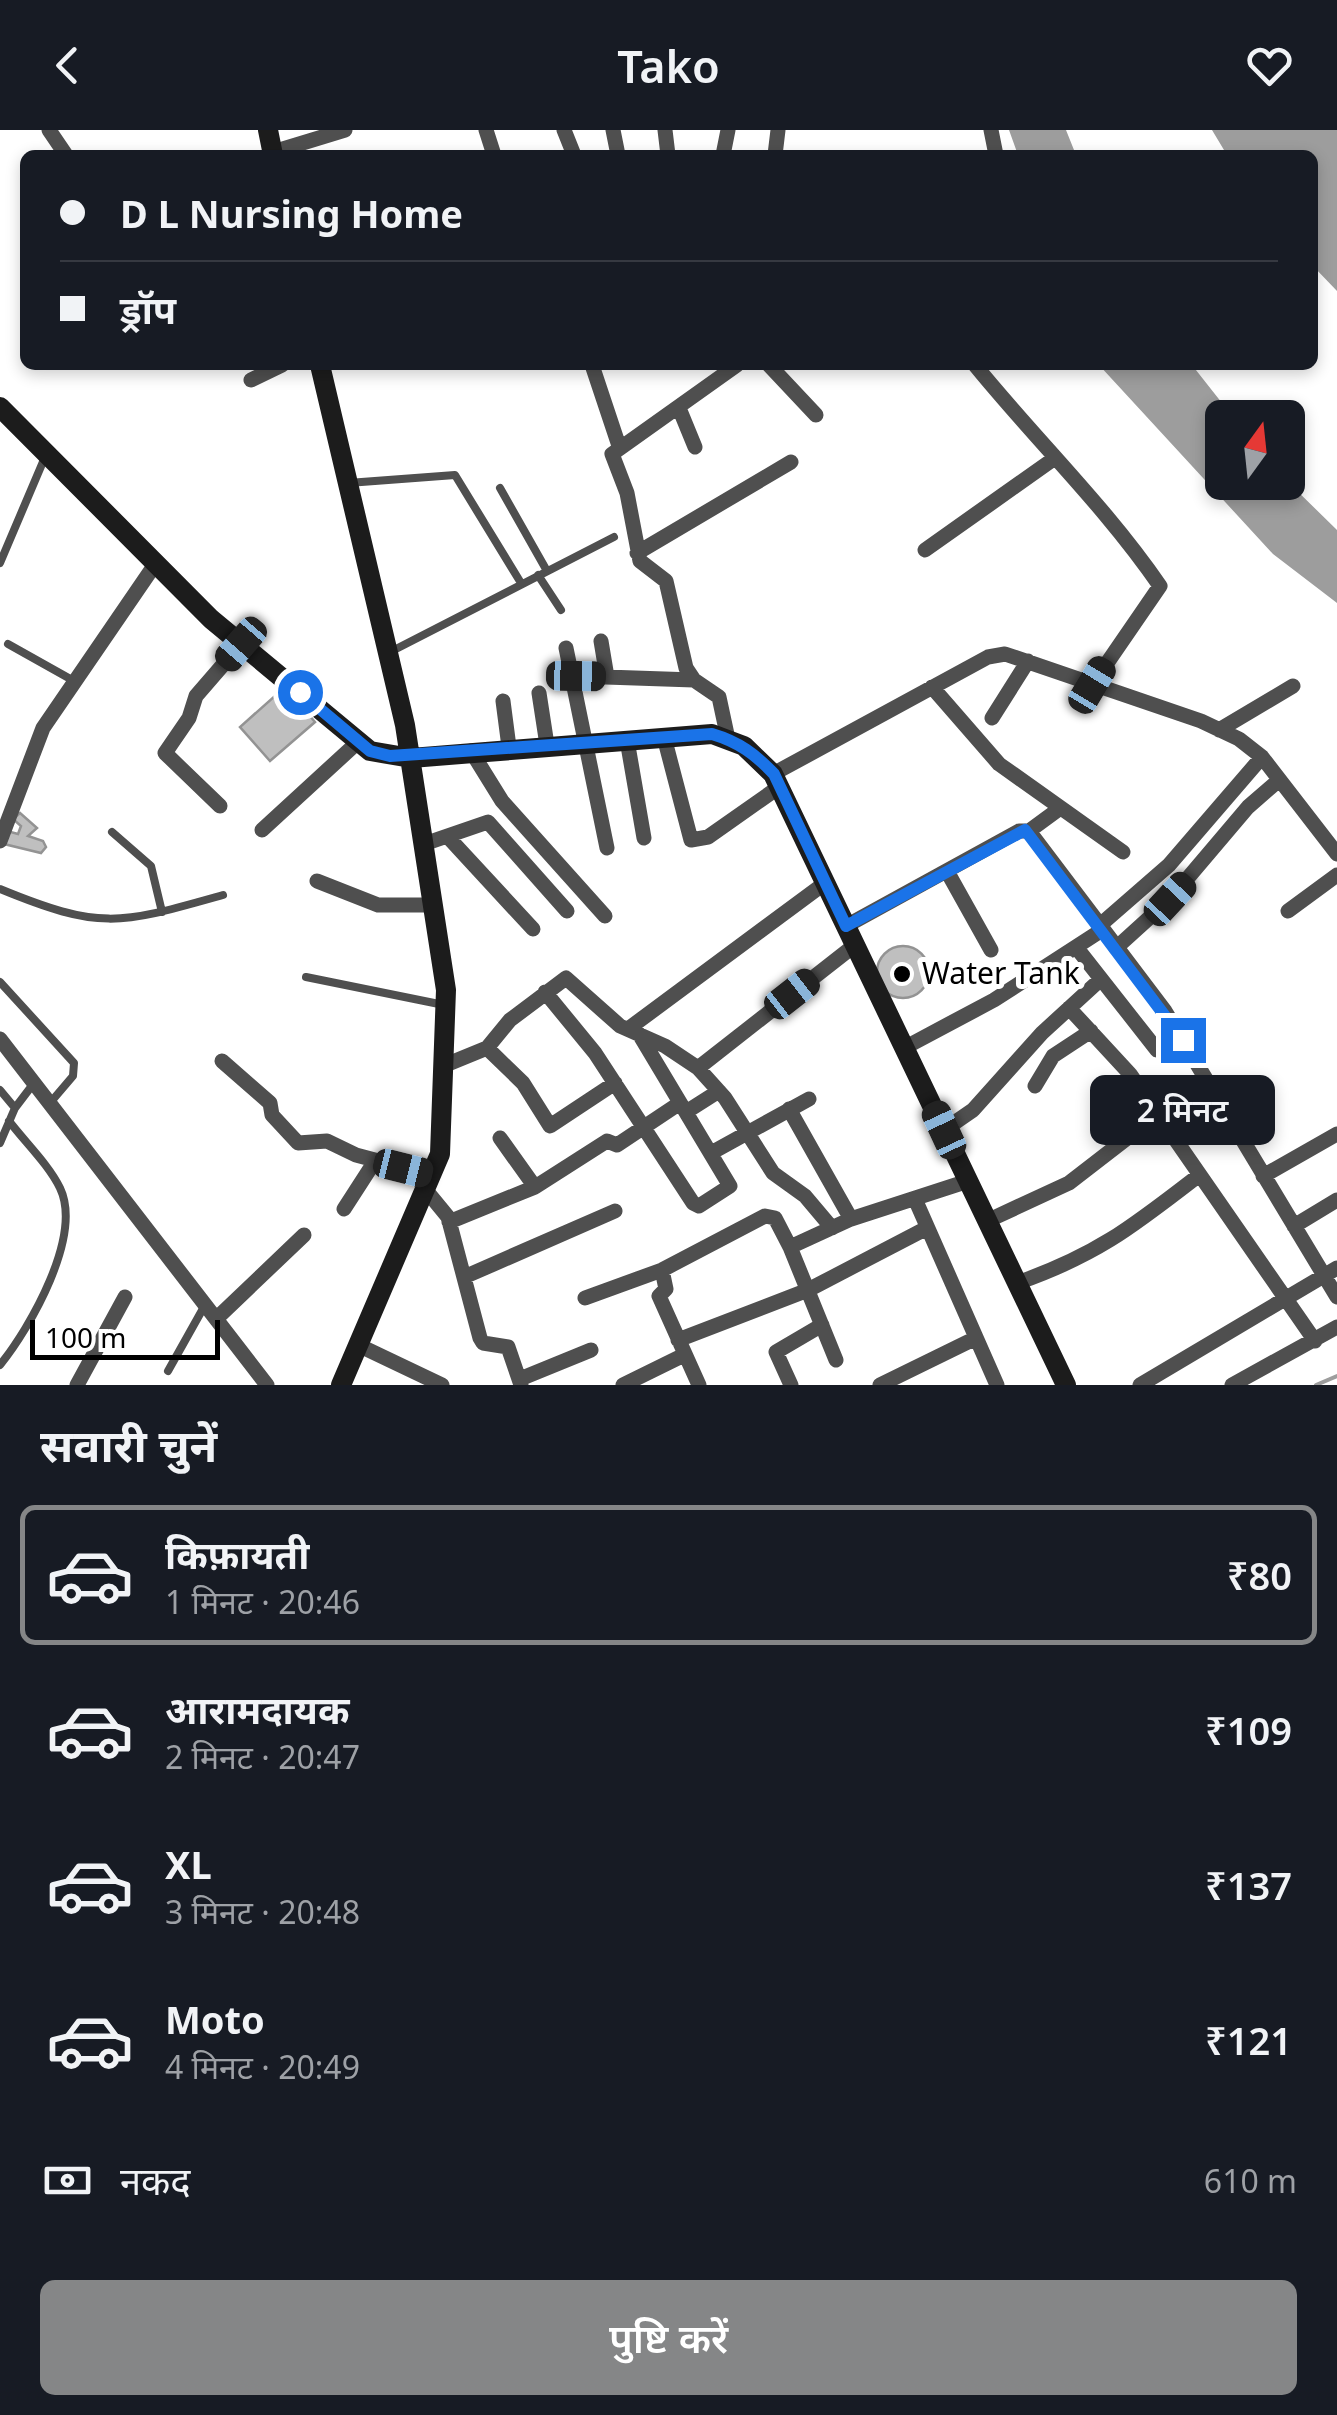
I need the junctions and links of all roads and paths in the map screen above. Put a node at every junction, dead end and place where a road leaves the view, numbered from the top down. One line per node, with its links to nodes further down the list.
1 (345, 130): 2 (street)
2 (282, 150)
3 (272, 370): 9 (street)
4 (321, 370): 18 (street)
5 (594, 370): 13 (street)
6 (730, 370): 11 (street)
7 (775, 370): 12 (street)
8 (979, 370): 16 (street)
9 (251, 380)
10 (0, 406): 15 (street)
11 (679, 408): 13 (street); 14 (street)
12 (816, 415)
13 (618, 446): 22 (street)
14 (695, 447)
15 (47, 454): 23 (lane); 24 (street)
16 (1055, 458): 21 (street); 38 (street)
17 (792, 462): 22 (street)
18 (348, 483): 26 (lane); 32 (street)
19 (500, 488): 25 (lane)
20 (614, 537): 25 (lane)
21 (925, 550)
22 (637, 553): 36 (street)
23 (0, 563)
24 (156, 563): 30 (street); 37 (street)
25 (543, 573): 26 (lane); 27 (lane)
26 (520, 582): 32 (lane)
27 (561, 610)
28 (601, 641): 35 (street)
29 (8, 644): 37 (lane)
30 (241, 644): 48 (street); 57 (street)
31 (566, 648): 34 (street)
32 (388, 654): 54 (street)
33 (1028, 661): 38 (street); 40 (street); 43 (street)
34 (576, 676): 35 (street); 49 (street)
35 (607, 677): 36 (street)
36 (694, 680): 46 (street)
37 (76, 682): 64 (street)
38 (1092, 685): 44 (street)
39 (1293, 686): 44 (street)
40 (932, 688): 56 (street); 58 (street)
41 (539, 693): 50 (street)
42 (503, 701): 51 (street)
43 (992, 718)
44 (1219, 730): 53 (street)
45 (664, 738): 46 (street); 47 (street); 56 (street)
46 (728, 738): 56 (street)
47 (627, 740): 49 (street); 63 (street)
48 (359, 741): 54 (street); 59 (street)
49 (584, 742): 50 (street); 66 (street)
50 (547, 745): 51 (street)
51 (509, 748): 52 (street)
52 (471, 752): 54 (street); 79 (street)
53 (1262, 757): 55 (street); 80 (street)
54 (411, 758): 65 (street)
55 (1280, 780): 68 (street); 84 (street)
56 (776, 781): 72 (street)
57 (220, 806)
58 (1059, 809): 61 (street); 67 (street)
59 (262, 830)
60 (112, 832): 77 (lane)
61 (1028, 832): 69 (street); 80 (street)
62 (448, 836): 65 (street); 76 (street); 81 (street)
63 (644, 838)
64 (0, 841)
65 (424, 844): 75 (street)
66 (608, 848)
67 (1123, 852)
68 (1337, 854)
69 (948, 873): 82 (street); 85 (street)
70 (1337, 875): 78 (street)
71 (317, 880): 75 (street)
72 (825, 883): 82 (street); 93 (street)
73 (0, 889): 77 (lane)
74 (223, 895): 77 (lane)
75 (434, 905): 90 (street)
76 (567, 911)
77 (162, 912)
78 (1288, 912)
79 (605, 916)
80 (1100, 928): 83 (street); 84 (street)
81 (532, 929)
82 (851, 936): 96 (street); 100 (street)
83 (1076, 947): 87 (street); 96 (street)
84 (1116, 948): 122 (street)
85 (991, 950)
86 (306, 977): 90 (lane)
87 (1101, 979): 91 (street); 97 (street)
88 (0, 982): 107 (lane)
89 (544, 992): 93 (street); 95 (street); 102 (street)
90 (446, 1006): 99 (street)
91 (1069, 1008): 92 (street); 114 (street)
92 (1091, 1031): 103 (street); 111 (street)
93 (633, 1032): 100 (street); 108 (street)
94 (0, 1039): 101 (street)
95 (487, 1048): 99 (street); 102 (street)
96 (904, 1048): 114 (street)
97 (1156, 1050)
98 (222, 1061): 120 (street)
99 (443, 1066): 123 (street)
100 (698, 1068): 105 (street)
101 (34, 1083): 107 (street); 109 (lane)
102 (615, 1083): 113 (street)
103 (1035, 1086)
104 (0, 1090): 109 (lane)
105 (719, 1091): 108 (street); 115 (street)
106 (810, 1098): 110 (street)
107 (50, 1103): 147 (street)
108 (683, 1107): 113 (street); 119 (street)
109 (15, 1108): 112 (lane)
110 (789, 1109): 115 (street); 130 (street)
111 (1158, 1116): 121 (street); 131 (street)
112 (9, 1121): 118 (lane); 157 (lane)
113 (644, 1126): 119 (street); 125 (street)
114 (944, 1130): 124 (street)
115 (746, 1132): 119 (street); 134 (street)
116 (1337, 1134): 122 (street)
117 (500, 1138): 125 (street)
118 (0, 1143)
119 (711, 1152)
120 (375, 1161): 123 (street); 128 (street)
121 (1198, 1176): 141 (street); 146 (street)
122 (1263, 1176): 133 (street)
123 (428, 1182): 132 (street); 153 (street)
124 (968, 1182): 126 (street); 131 (street)
125 (535, 1187): 132 (street)
126 (914, 1199): 130 (street); 135 (street)
127 (1337, 1200): 133 (street)
128 (344, 1209)
129 (615, 1211): 140 (street)
130 (851, 1219): 134 (street)
131 (988, 1221): 141 (street)
132 (449, 1222): 140 (street)
133 (1294, 1226): 139 (street)
134 (832, 1228): 137 (street)
135 (928, 1228): 142 (street); 151 (street)
136 (304, 1235): 148 (street)
137 (790, 1248): 138 (street); 142 (street)
138 (662, 1270): 145 (street); 154 (street)
139 (1330, 1272): 144 (street); 146 (street)
140 (464, 1277): 159 (street)
141 (1017, 1283): 161 (street)
142 (808, 1290): 149 (street); 154 (street)
143 (125, 1297): 162 (street)
144 (1337, 1297)
145 (585, 1298)
146 (1290, 1298): 152 (street); 171 (street)
147 (205, 1305): 148 (street); 158 (lane)
148 (216, 1319): 163 (street)
149 (822, 1325): 156 (street); 168 (street)
150 (1337, 1328): 152 (street)
151 (976, 1338): 169 (street); 170 (street)
152 (1315, 1341): 172 (street)
153 (358, 1345): 164 (street); 165 (street)
154 (681, 1347): 160 (street); 167 (street)
155 (591, 1350): 159 (street)
156 (836, 1360)
157 (0, 1364)
158 (168, 1371)
159 (521, 1382)
160 (640, 1382): 166 (street)
161 (1064, 1384)
162 (76, 1385)
163 (266, 1385)
164 (341, 1385)
165 (442, 1385)
166 (623, 1385)
167 (699, 1385)
168 (791, 1385)
169 (880, 1385)
170 (997, 1385)
171 (1140, 1385)
172 (1232, 1385)

